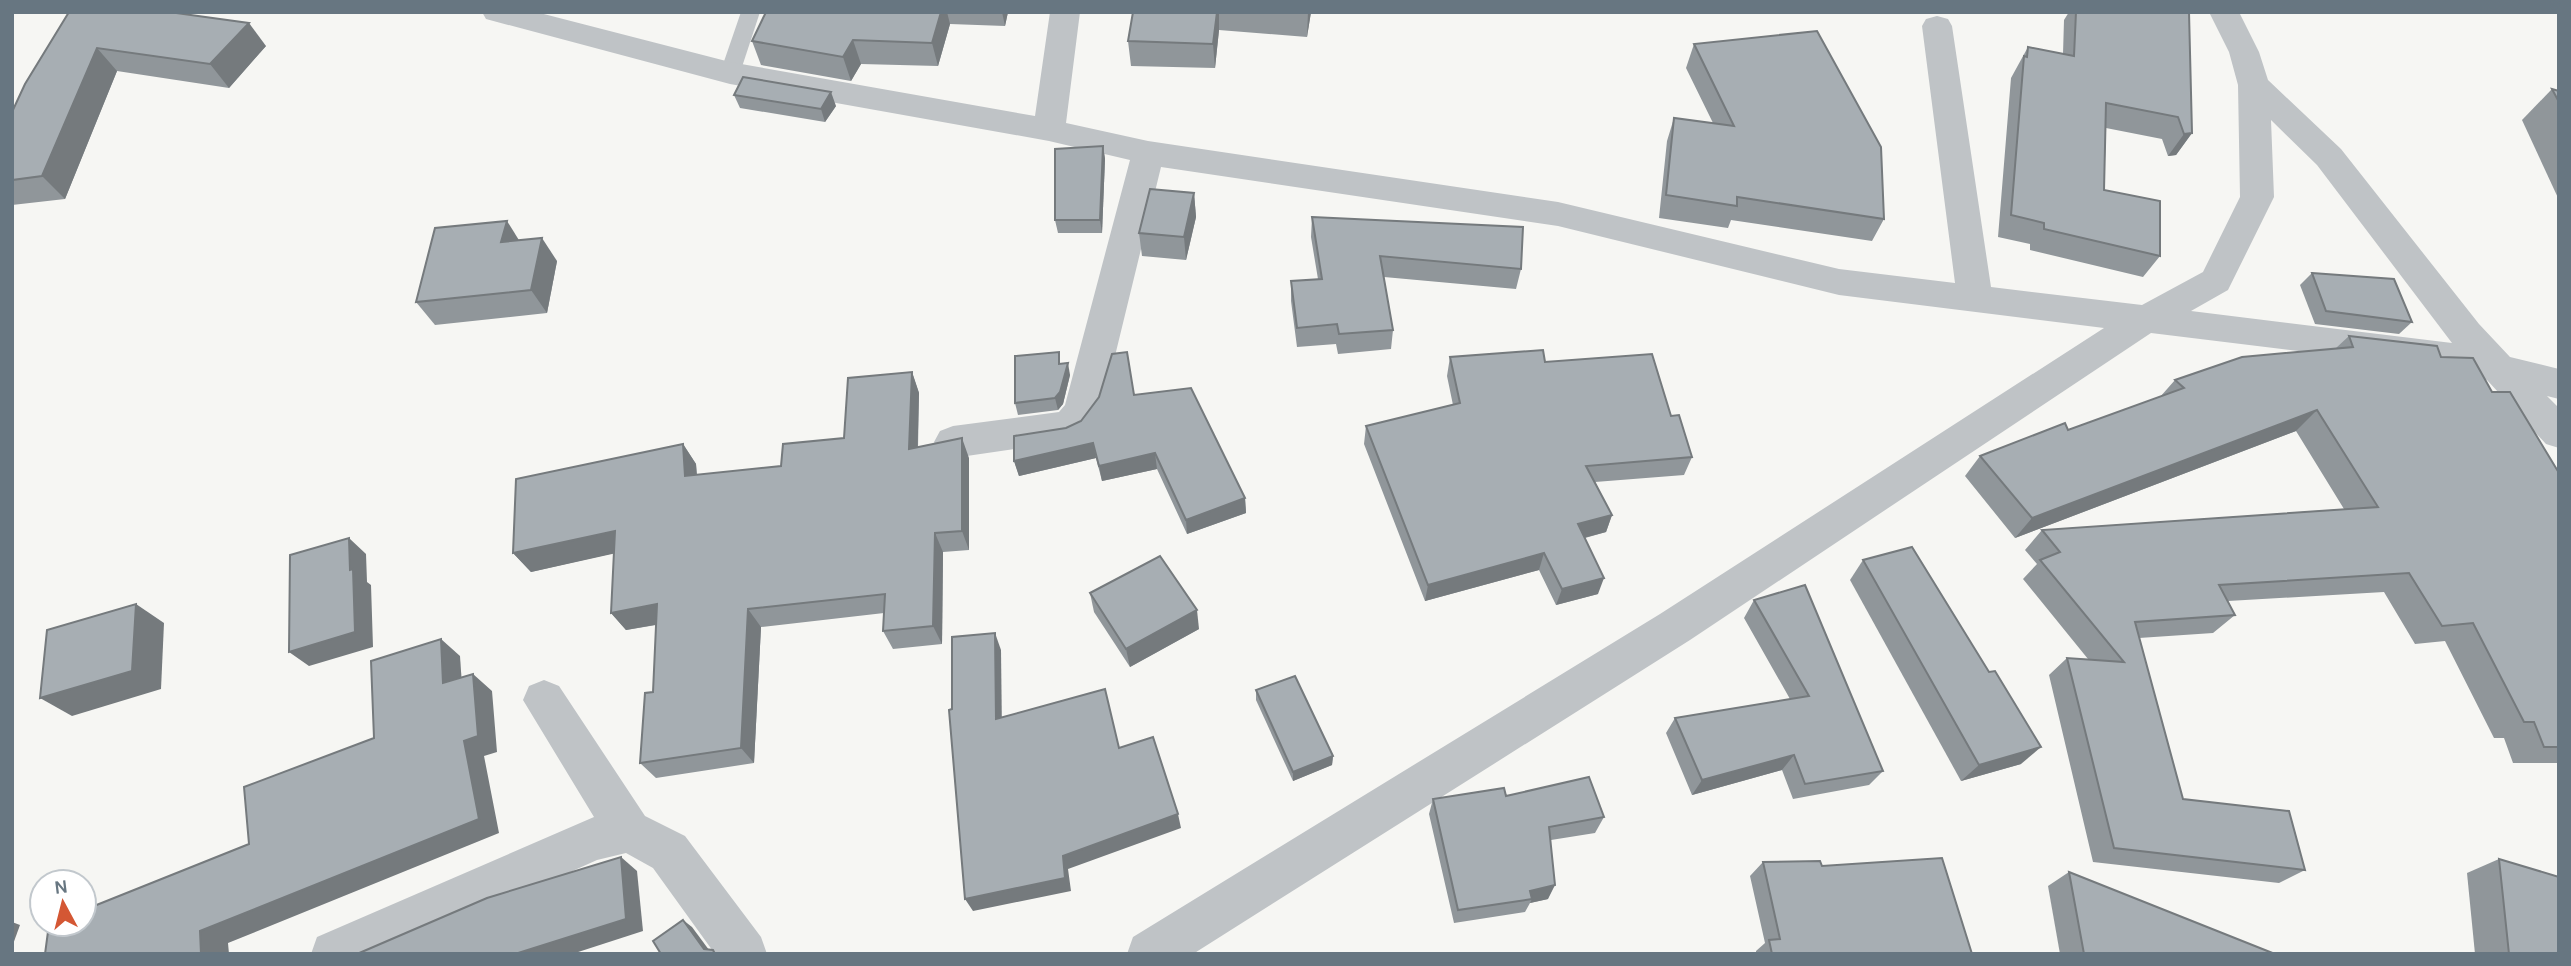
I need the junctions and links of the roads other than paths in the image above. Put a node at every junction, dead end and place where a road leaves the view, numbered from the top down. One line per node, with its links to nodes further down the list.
1 (497, 12): 6 (street)
2 (751, 12): 6 (lane)
3 (1065, 12): 8 (street)
4 (2224, 12): 7 (street)
5 (1937, 26): 10 (street)
6 (730, 73): 8 (street)
7 (2254, 85): 11 (street); 12 (street)
8 (1049, 130): 9 (street)
9 (1148, 153): 10 (street); 15 (street)
10 (1975, 299): 11 (street)
11 (2144, 320): 12 (street); 20 (street)
12 (2501, 371): 13 (street); 14 (street)
13 (2559, 384)
14 (2559, 433)
15 (953, 442)
16 (544, 700): 17 (street)
17 (629, 831): 18 (street); 19 (street)
18 (334, 954)
19 (744, 954)
20 (1150, 954)

